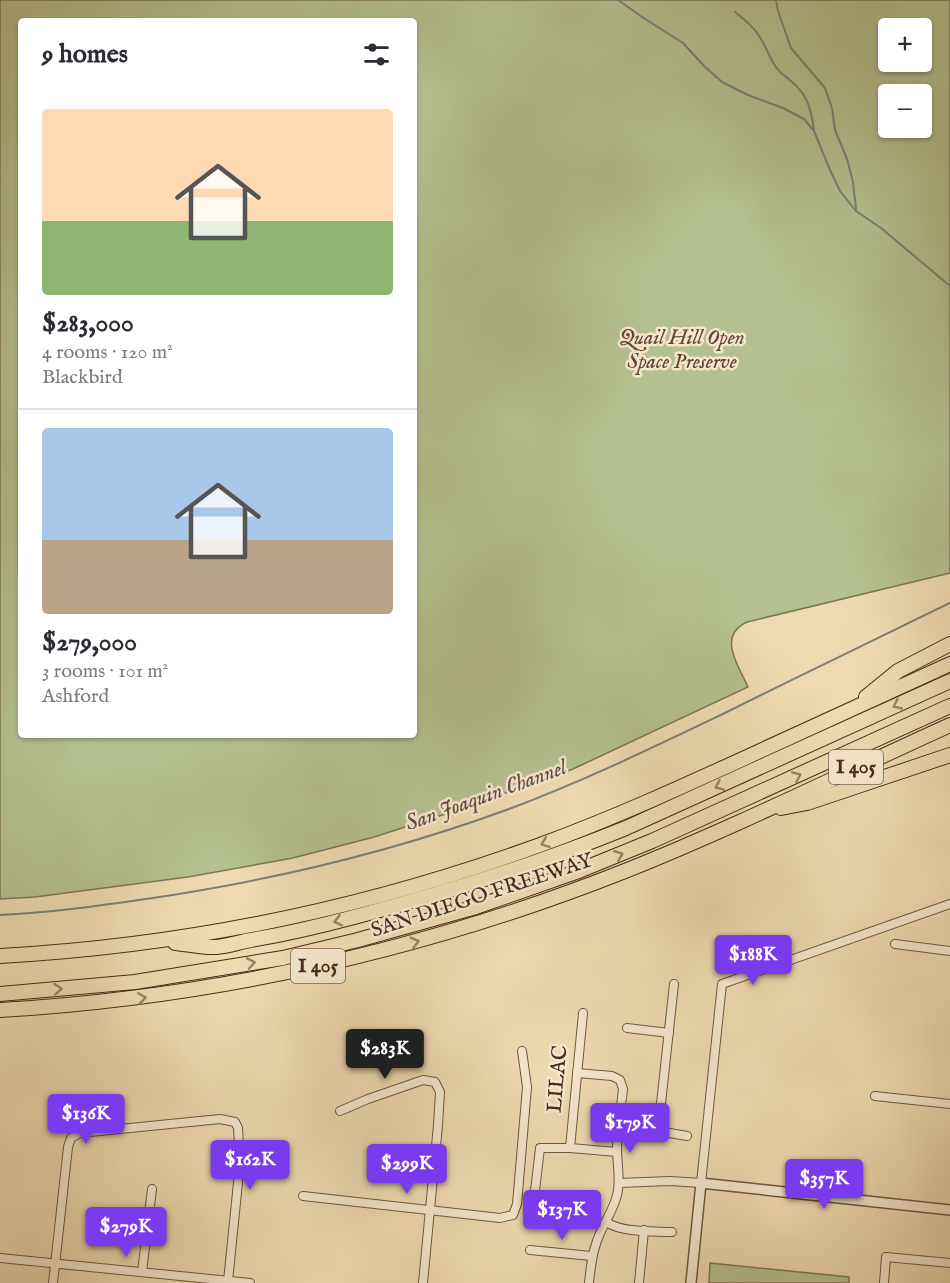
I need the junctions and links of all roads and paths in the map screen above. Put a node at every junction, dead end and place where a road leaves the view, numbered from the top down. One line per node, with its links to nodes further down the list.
1 (950, 644): 5 (highway)
2 (950, 664): 5 (highway, SAN DIEGO FREEWAY / I 405)
3 (950, 681): 10 (highway, SAN DIEGO FREEWAY, one-way to 10)
4 (950, 706): 15 (highway, one-way to 4)
5 (849, 710): 10 (highway, SAN DIEGO FREEWAY / I 405, one-way to 10)
6 (950, 725): 8 (highway, SAN DIEGO FREEWAY / I 405)
7 (950, 755): 8 (highway)
8 (763, 811): 16 (highway, SAN DIEGO FREEWAY / I 405, one-way to 8)
9 (950, 904): 31 (street)
10 (152, 941): 13 (highway, SAN DIEGO FREEWAY / I 405)
11 (895, 944): 12 (street)
12 (950, 951)
13 (0, 956)
14 (674, 984): 19 (street)
15 (0, 994)
16 (0, 1010)
17 (583, 1013): 21 (street, LILAC)
18 (627, 1028): 19 (street)
19 (669, 1033): 25 (street)
20 (522, 1051): 36 (street)
21 (577, 1073): 26 (street); 28 (street, LILAC)
22 (875, 1096): 23 (street)
23 (950, 1104)
24 (340, 1111): 36 (street)
25 (658, 1131): 26 (street); 27 (street)
26 (619, 1133): 29 (street)
27 (687, 1136)
28 (570, 1148): 29 (street); 34 (street)
29 (617, 1152): 30 (street)
30 (619, 1183): 31 (street); 37 (street)
31 (701, 1183): 35 (street); 52 (street)
32 (152, 1189): 45 (street)
33 (303, 1196): 36 (street)
34 (533, 1208)
35 (950, 1210)
36 (430, 1211): 49 (street)
37 (606, 1222): 38 (street); 41 (street)
38 (644, 1230): 39 (street); 51 (street)
39 (672, 1232)
40 (530, 1250): 41 (street)
41 (591, 1256): 50 (street)
42 (0, 1258): 44 (street)
43 (950, 1263): 53 (street)
44 (56, 1264): 45 (street); 46 (street); 47 (street)
45 (142, 1272): 46 (street)
46 (228, 1281): 48 (street)
47 (53, 1283)
48 (250, 1283)
49 (423, 1283)
50 (589, 1283)
51 (639, 1283)
52 (691, 1283)
53 (884, 1283)

